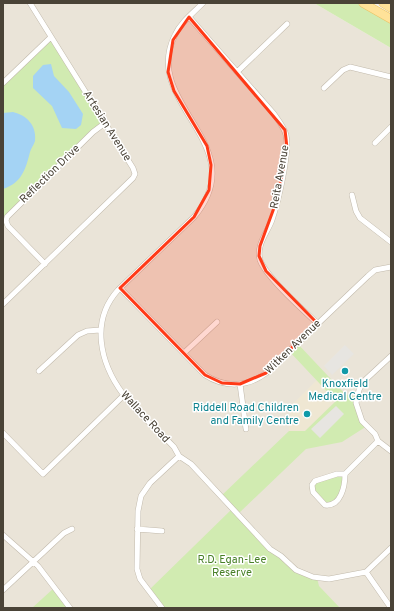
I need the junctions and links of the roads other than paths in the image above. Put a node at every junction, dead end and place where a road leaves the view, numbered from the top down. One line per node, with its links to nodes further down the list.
1 (30, 3): 9 (street, Artesian Avenue)
2 (203, 3): 6 (street, Wallace Road)
3 (363, 3): 7 (main road)
4 (383, 3): 5 (main road)
5 (391, 8)
6 (189, 17): 10 (street, Reita Avenue); 22 (street, Wallace Road)
7 (391, 19)
8 (286, 24): 10 (street)
9 (51, 37): 12 (street); 14 (street, Artesian Avenue)
10 (237, 72): 25 (street, Reita Avenue)
11 (391, 77): 13 (street)
12 (3, 83)
13 (324, 88)
14 (105, 123): 18 (street, Reflection Drive); 20 (street, Artesian Avenue)
15 (391, 127): 16 (street)
16 (375, 143)
17 (352, 195): 19 (street)
18 (5, 225): 20 (street, Reflection Drive)
19 (391, 242)
20 (45, 264): 23 (street, Artesian Avenue)
21 (391, 267): 25 (street, Witken Avenue)
22 (120, 288): 26 (street, Wallace Road); 27 (street, Witken Avenue)
23 (3, 304)
24 (217, 322): 27 (street)
25 (317, 324): 30 (street, Witken Avenue)
26 (100, 330): 29 (street); 31 (street, Wallace Road)
27 (184, 353): 30 (street, Witken Avenue)
28 (391, 356): 34 (street)
29 (40, 371)
30 (240, 384): 32 (street)
31 (124, 395): 33 (street); 36 (street, Wallace Road)
32 (246, 429)
33 (3, 433)
34 (378, 441): 35 (street); 37 (street)
35 (391, 450)
36 (179, 456): 39 (street); 44 (street, Wallace Road)
37 (345, 474): 37 (street)
38 (72, 529): 43 (street)
39 (137, 529): 40 (street); 47 (street)
40 (162, 531)
41 (3, 534): 43 (street)
42 (391, 548): 44 (street)
43 (34, 562): 45 (street); 46 (street)
44 (366, 572): 48 (street)
45 (3, 590)
46 (70, 608)
47 (162, 608)
48 (391, 608)

